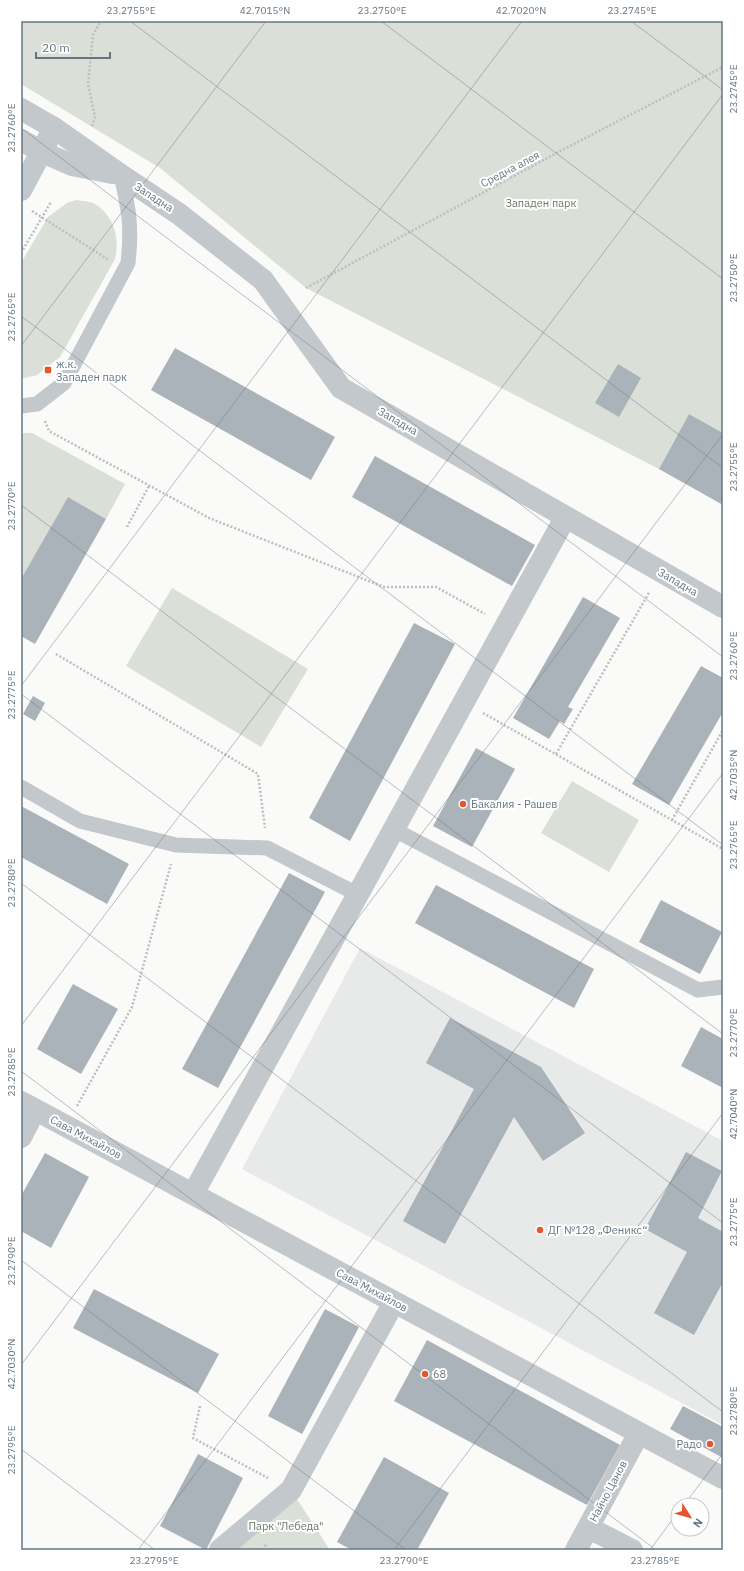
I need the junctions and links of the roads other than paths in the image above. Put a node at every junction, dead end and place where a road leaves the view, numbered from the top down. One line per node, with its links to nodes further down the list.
1 (21, 109): 2 (street, Западна)
2 (54, 128): 4 (street); 5 (street, Западна)
3 (21, 140): 4 (street, Западна)
4 (42, 152): 5 (street, Западна); 6 (street)
5 (121, 175): 7 (lane); 8 (street, Западна)
6 (24, 199)
7 (21, 406)
8 (565, 518): 9 (street, Западна); 11 (street)
9 (723, 607)
10 (21, 787): 12 (lane)
11 (394, 830): 12 (street); 13 (lane)
12 (359, 895): 16 (street)
13 (723, 987)
14 (28, 1106): 15 (street); 16 (street, Сава Михайлов)
15 (21, 1137)
16 (194, 1194): 17 (street, Сава Михайлов)
17 (394, 1302): 18 (street, Сава Михайлов); 21 (street)
18 (639, 1433): 19 (street, Сава Михайлов); 20 (street, Найчо Цанов)
19 (723, 1478)
20 (589, 1528): 22 (street, Найчо Цанов); 23 (street)
21 (220, 1550)
22 (576, 1550)
23 (632, 1550)

